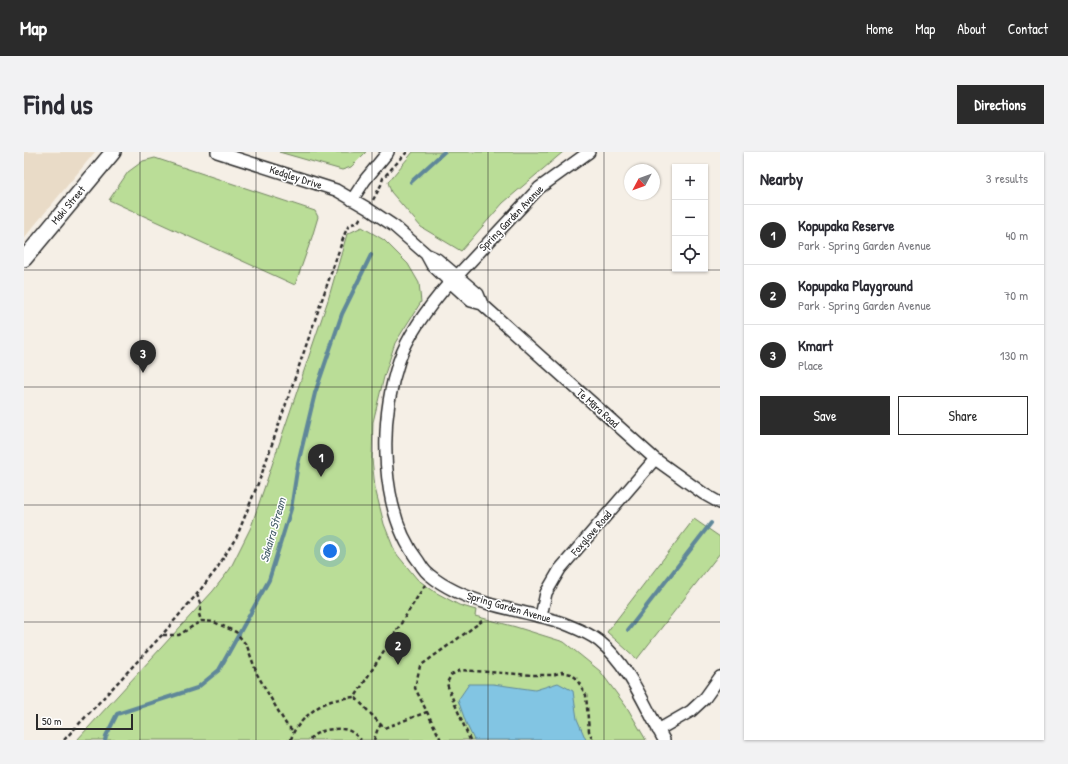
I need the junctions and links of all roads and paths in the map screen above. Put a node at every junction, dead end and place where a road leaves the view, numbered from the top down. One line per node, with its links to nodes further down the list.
1 (113, 152): 9 (street, Maki Street)
2 (216, 152): 7 (street, Kedgley Drive)
3 (388, 152): 7 (street)
4 (407, 152): 6 (path)
5 (589, 152): 10 (street, Spring Garden Avenue)
6 (376, 194)
7 (352, 200): 10 (street, Te Māra Road)
8 (360, 219): 14 (path)
9 (24, 259)
10 (453, 279): 11 (street, Te Māra Road); 15 (street, Spring Garden Avenue)
11 (655, 459): 12 (street, Te Māra Road); 15 (street, Foxglove Road)
12 (720, 503)
13 (427, 582): 20 (path)
14 (197, 594): 16 (path); 18 (path)
15 (541, 616): 23 (street, Spring Garden Avenue)
16 (201, 621): 18 (path); 24 (path)
17 (482, 621): 21 (path)
18 (162, 635): 25 (path)
19 (720, 677): 23 (street)
20 (355, 697): 22 (path); 24 (path)
21 (427, 712): 22 (path); 30 (path)
22 (381, 725): 29 (path)
23 (658, 730): 33 (street, Spring Garden Avenue)
24 (293, 731): 26 (path)
25 (64, 740)
26 (291, 740)
27 (310, 740): 28 (path)
28 (361, 740)
29 (374, 740)
30 (441, 740)
31 (470, 740): 32 (path)
32 (593, 740)
33 (664, 740)

